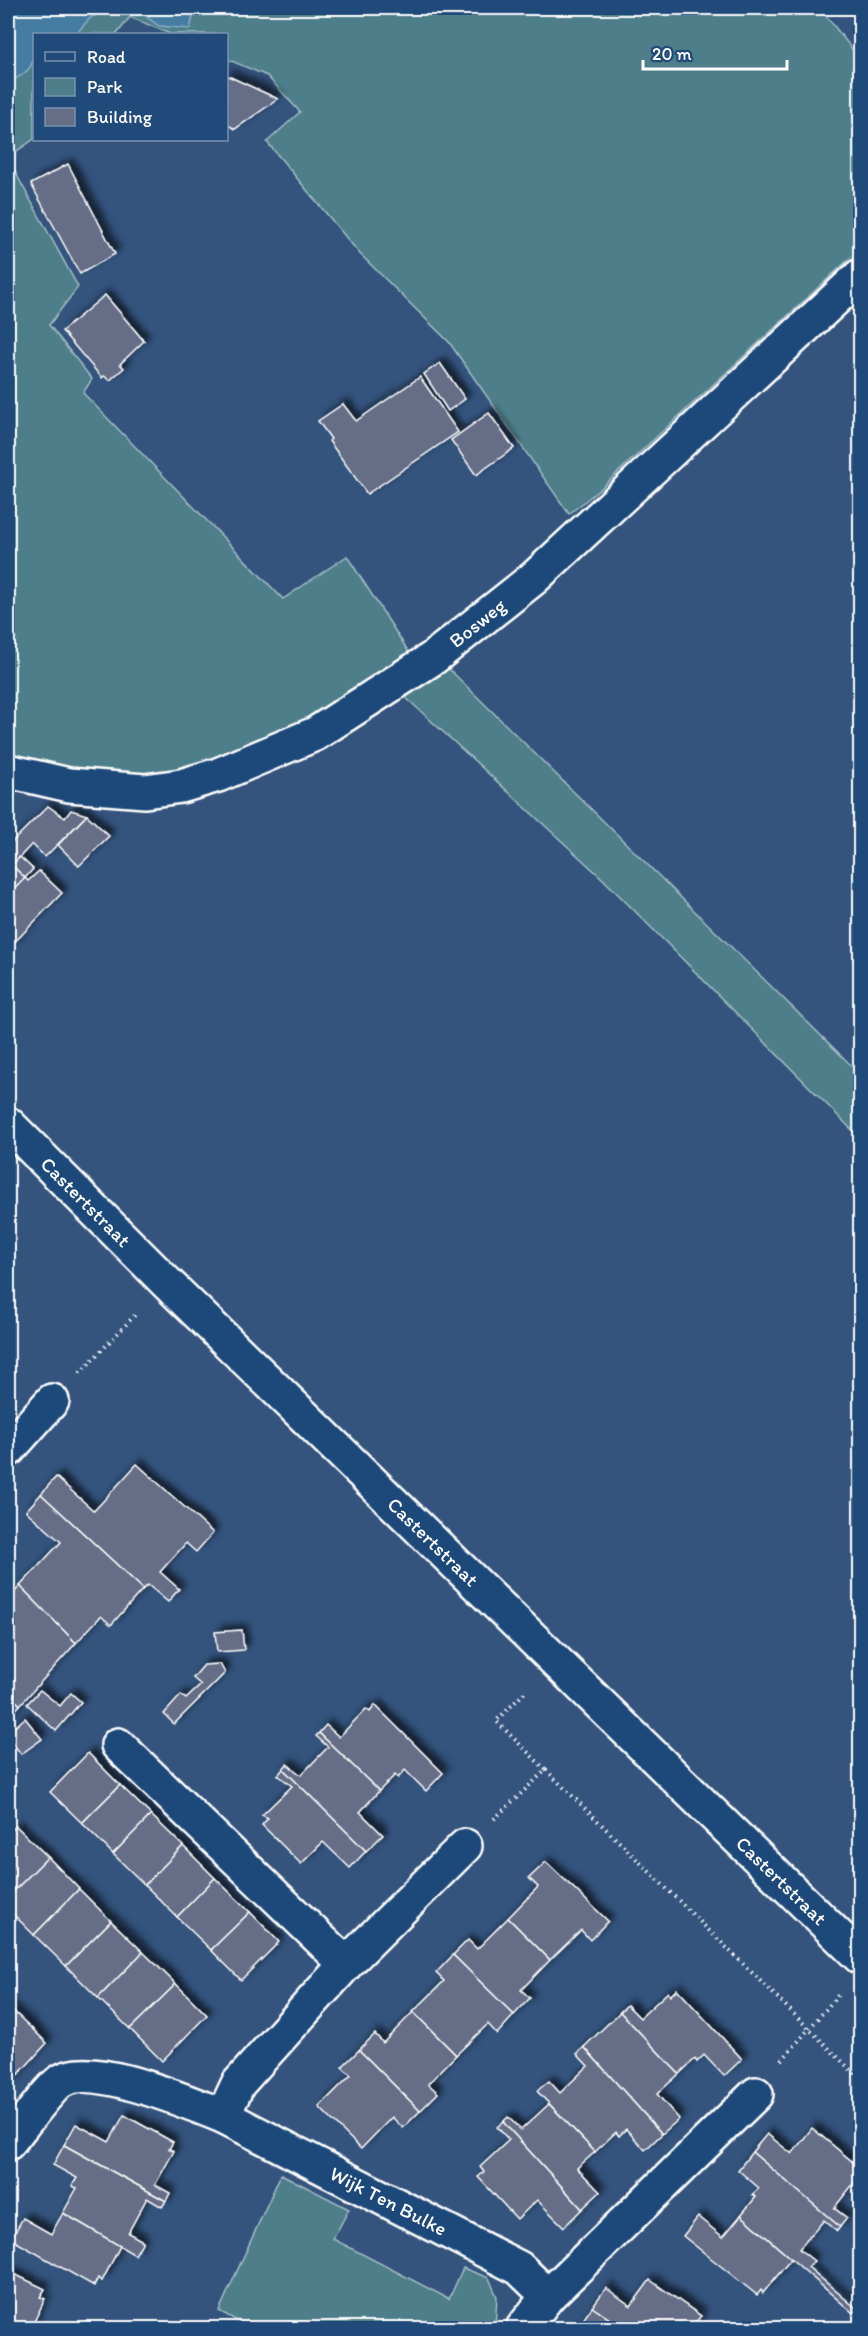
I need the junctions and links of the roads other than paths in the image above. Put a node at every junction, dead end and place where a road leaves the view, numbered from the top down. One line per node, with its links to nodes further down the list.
1 (861, 276): 2 (street, Bosweg)
2 (8, 771)
3 (8, 1124): 8 (street, Castertstraat)
4 (52, 1401): 5 (street)
5 (8, 1450)
6 (118, 1744): 9 (street)
7 (465, 1846): 9 (street)
8 (861, 1957)
9 (346, 1964): 11 (street)
10 (756, 2094): 13 (street)
11 (223, 2116): 12 (street, Wijk Ten Bulke); 13 (street, Wijk Ten Bulke)
12 (8, 2144)
13 (548, 2296): 14 (street)
14 (523, 2328)

